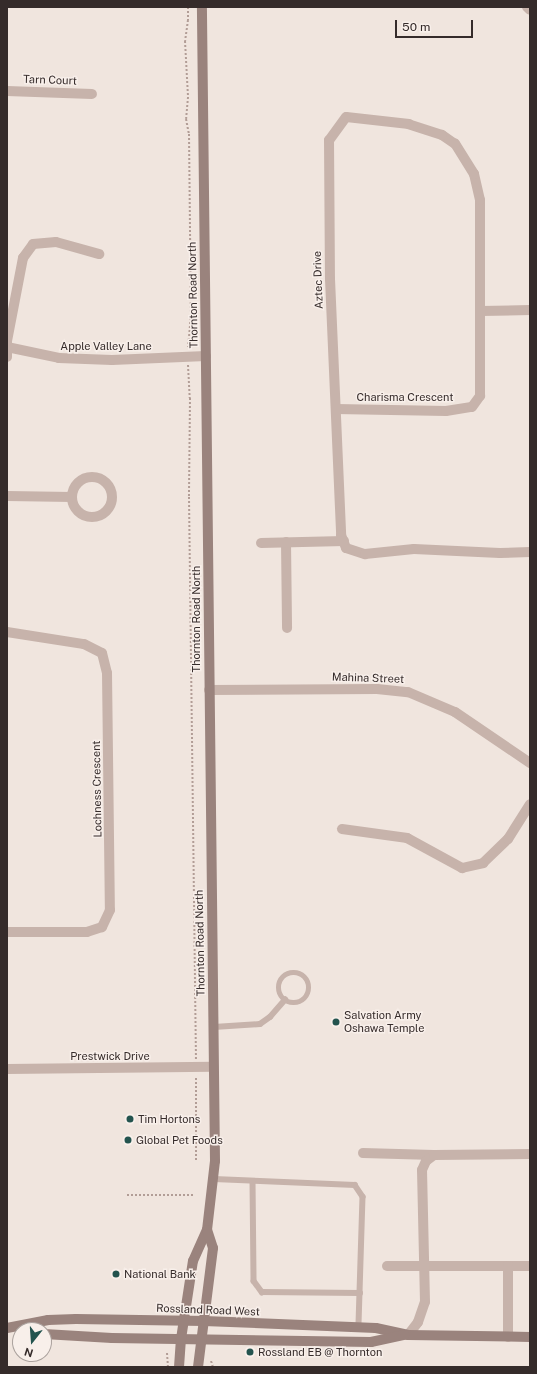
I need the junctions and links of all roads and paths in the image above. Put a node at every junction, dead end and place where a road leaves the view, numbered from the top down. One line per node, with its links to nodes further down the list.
1 (188, 7): 11 (path)
2 (202, 7): 12 (main road, Thornton Road North)
3 (527, 7): 4 (street)
4 (530, 10)
5 (7, 91): 6 (street, Tarn Court)
6 (92, 94)
7 (100, 254): 10 (street)
8 (481, 310): 9 (street); 15 (street, Charisma Crescent); 15 (street, Aztec Drive)
9 (530, 310)
10 (7, 347): 12 (street, Apple Valley Lane); 13 (street)
11 (188, 347)
12 (206, 356): 24 (main road, Thornton Road North)
13 (7, 358)
14 (188, 370): 31 (path)
15 (336, 408): 19 (street, Aztec Drive)
16 (7, 496): 17 (street)
17 (72, 497)
18 (286, 542): 19 (street); 20 (street); 22 (street)
19 (344, 542): 21 (street)
20 (261, 543)
21 (530, 552)
22 (287, 628)
23 (7, 632): 28 (street, Lochness Crescent)
24 (208, 690): 25 (street, Mahina Street); 30 (main road, Thornton Road North)
25 (530, 763)
26 (530, 804): 27 (street)
27 (342, 828)
28 (7, 932)
29 (285, 1000): 29 (lane); 30 (lane)
30 (214, 1027): 32 (main road, Thornton Road North)
31 (196, 1058)
32 (213, 1067): 33 (street, Prestwick Drive); 39 (main road, Thornton Road North)
33 (7, 1069)
34 (196, 1078): 38 (path)
35 (363, 1153): 37 (street)
36 (530, 1154): 37 (street)
37 (434, 1155): 45 (street)
38 (196, 1160)
39 (214, 1180): 40 (lane); 43 (main road, Thornton Road North)
40 (253, 1181): 48 (lane); 48 (lane)
41 (127, 1195): 42 (path)
42 (194, 1195)
43 (207, 1230): 49 (main road, Thornton Road North); 50 (main road, Thornton Road North)
44 (387, 1266): 45 (street)
45 (424, 1266): 46 (street); 54 (street)
46 (508, 1266): 47 (street); 55 (street)
47 (530, 1266)
48 (360, 1293): 51 (lane)
49 (184, 1321): 50 (main road, Rossland Road West); 52 (main road, Rossland Road West); 57 (main road, Thornton Road North)
50 (204, 1321): 51 (main road, Rossland Road West); 58 (main road, Thornton Road North)
51 (359, 1327): 54 (main road, Rossland Road West)
52 (7, 1328)
53 (52, 1334): 57 (main road, Rossland Road West)
54 (408, 1334): 55 (main road, Rossland Road West); 58 (main road, Rossland Road West)
55 (508, 1337): 56 (main road, Rossland Road West)
56 (530, 1337)
57 (181, 1339): 58 (main road, Rossland Road West); 62 (main road, Thornton Road North)
58 (201, 1339): 63 (main road, Thornton Road North)
59 (167, 1353): 61 (path)
60 (211, 1361): 64 (path)
61 (168, 1367)
62 (179, 1367)
63 (198, 1367)
64 (213, 1367)

